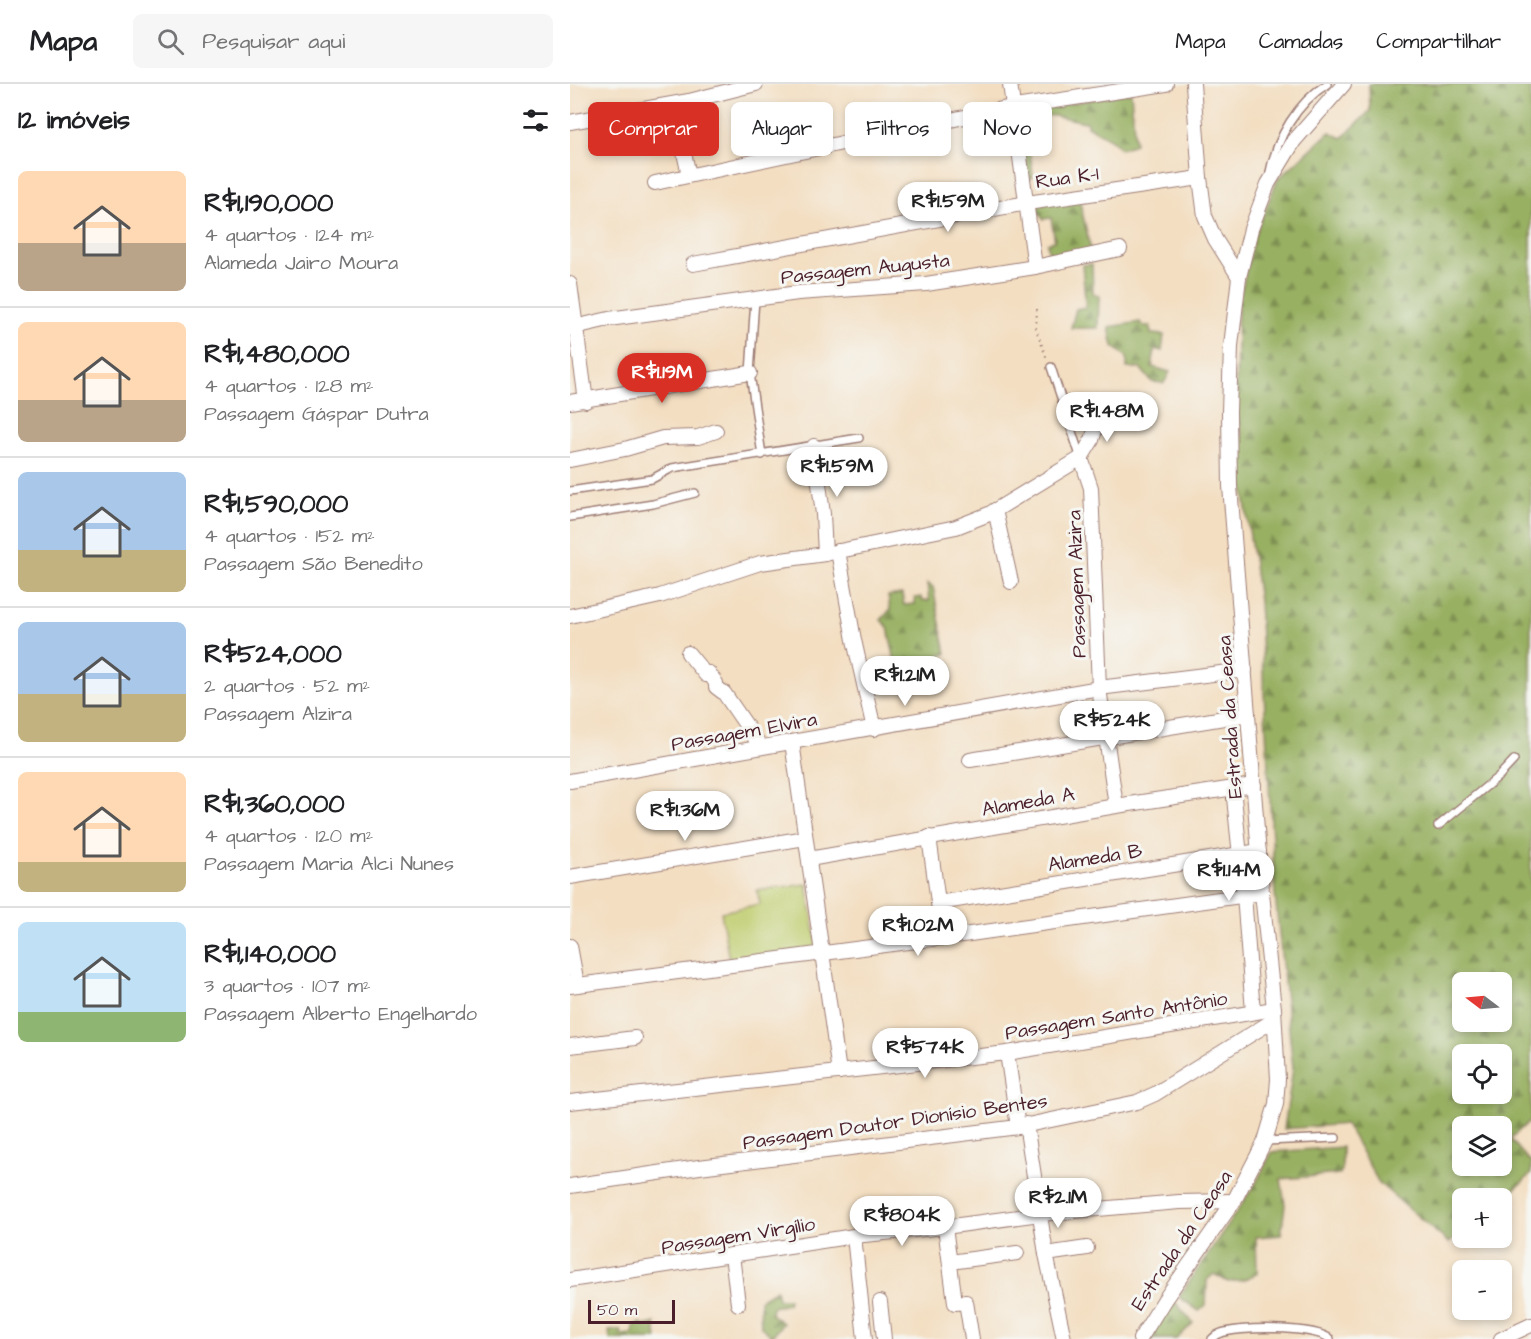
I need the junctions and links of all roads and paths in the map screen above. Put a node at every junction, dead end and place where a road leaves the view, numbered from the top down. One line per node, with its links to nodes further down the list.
1 (756, 84): 7 (street)
2 (1010, 84): 8 (street)
3 (1166, 84): 9 (street)
4 (1193, 84): 16 (street)
5 (1328, 84): 18 (lane)
6 (1344, 84): 18 (street, Estrada da Ceasa)
7 (681, 102)
8 (1012, 102)
9 (1046, 102)
10 (963, 117): 15 (street)
11 (588, 119): 12 (street)
12 (570, 122)
13 (685, 156): 15 (street)
14 (1020, 156): 19 (street)
15 (689, 175): 17 (street)
16 (1200, 178): 19 (street, Rua K-1); 23 (street)
17 (655, 183)
18 (1268, 184): 23 (street, Estrada da Ceasa)
19 (1027, 202): 21 (street, Rua K-1); 22 (street)
20 (1120, 249): 22 (street, Passagem Augusta)
21 (693, 264)
22 (1035, 267): 25 (street, Passagem Augusta)
23 (1239, 277): 47 (street, Estrada da Ceasa)
24 (570, 284): 27 (street)
25 (755, 299): 27 (street, Passagem Augusta); 29 (lane)
26 (1037, 309): 28 (path)
27 (573, 327): 30 (street)
28 (1051, 367): 37 (lane, Passagem Alzira)
29 (750, 373): 30 (street); 36 (lane)
30 (586, 401): 31 (street)
31 (570, 402)
32 (1094, 418): 37 (street)
33 (716, 431): 38 (street)
34 (859, 438): 35 (lane)
35 (814, 446): 36 (lane); 43 (street)
36 (762, 455): 39 (lane)
37 (1081, 458): 41 (street); 48 (street, Passagem Alzira)
38 (570, 460)
39 (570, 490)
40 (695, 492): 42 (lane)
41 (995, 510): 43 (street); 44 (street)
42 (570, 517)
43 (832, 552): 45 (street); 50 (street)
44 (1011, 582)
45 (570, 616)
46 (688, 652): 53 (street)
47 (1245, 670): 48 (street, Passagem Elvira); 49 (street, Estrada da Ceasa)
48 (1099, 688): 50 (street, Passagem Elvira); 51 (street, Passagem Alzira)
49 (1248, 714): 51 (street); 57 (street, Estrada da Ceasa)
50 (874, 729): 52 (street, Passagem Elvira)
51 (1106, 736): 54 (street); 59 (street, Passagem Alzira)
52 (792, 742): 53 (street, Passagem Elvira); 62 (street)
53 (760, 747): 56 (street, Passagem Elvira)
54 (970, 760)
55 (1514, 760): 60 (lane)
56 (570, 781)
57 (1254, 784): 58 (street, Alameda A); 63 (street, Estrada da Ceasa)
58 (1233, 788): 59 (street, Alameda A); 64 (street, Estrada da Ceasa)
59 (1116, 806): 61 (street, Alameda A)
60 (1438, 826)
61 (929, 837): 65 (street, Alameda A); 69 (street)
62 (805, 838): 65 (street); 66 (street)
63 (1259, 851): 64 (street, Alameda B); 67 (street, Estrada da Ceasa)
64 (1239, 853): 68 (street, Estrada da Ceasa); 69 (street, Alameda B)
65 (809, 859): 72 (street)
66 (570, 877)
67 (1262, 893): 68 (street); 75 (street, Estrada da Ceasa)
68 (1244, 895): 70 (street); 74 (street, Estrada da Ceasa)
69 (938, 903): 70 (street)
70 (943, 938): 72 (street)
71 (570, 946): 73 (street)
72 (822, 952): 73 (street); 79 (street)
73 (573, 985)
74 (1253, 1012): 75 (street, Passagem Santo Antônio); 78 (street, Passagem Santo Antônio)
75 (1274, 1014): 81 (street, Passagem Doutor Dionísio Bentes); 83 (street, Estrada da Ceasa)
76 (634, 1038): 77 (street)
77 (570, 1046)
78 (1007, 1053): 79 (street, Passagem Santo Antônio); 81 (street)
79 (839, 1072): 80 (street, Passagem Santo Antônio)
80 (570, 1102)
81 (1022, 1126): 84 (street, Passagem Doutor Dionísio Bentes); 86 (street)
82 (1336, 1138): 83 (lane)
83 (1265, 1141): 85 (street, Estrada da Ceasa)
84 (570, 1186)
85 (1234, 1201): 86 (street, Passagem Virgílio); 102 (street, Estrada da Ceasa)
86 (1040, 1214): 87 (street, Passagem Virgílio); 91 (street)
87 (945, 1227): 88 (street, Passagem Virgílio); 93 (street)
88 (854, 1236): 92 (street, Passagem Virgílio); 98 (street)
89 (1087, 1248): 91 (street)
90 (1017, 1253): 93 (street)
91 (1046, 1254): 101 (street)
92 (732, 1255): 94 (street, Passagem Virgílio); 96 (street)
93 (950, 1262): 100 (street)
94 (570, 1280)
95 (880, 1302): 99 (street)
96 (738, 1304)
97 (1531, 1325): 105 (street)
98 (866, 1339)
99 (884, 1339)
100 (972, 1339)
101 (1064, 1339)
102 (1140, 1339)
103 (1212, 1339): 104 (lane)
104 (1330, 1339)
105 (1502, 1339)

